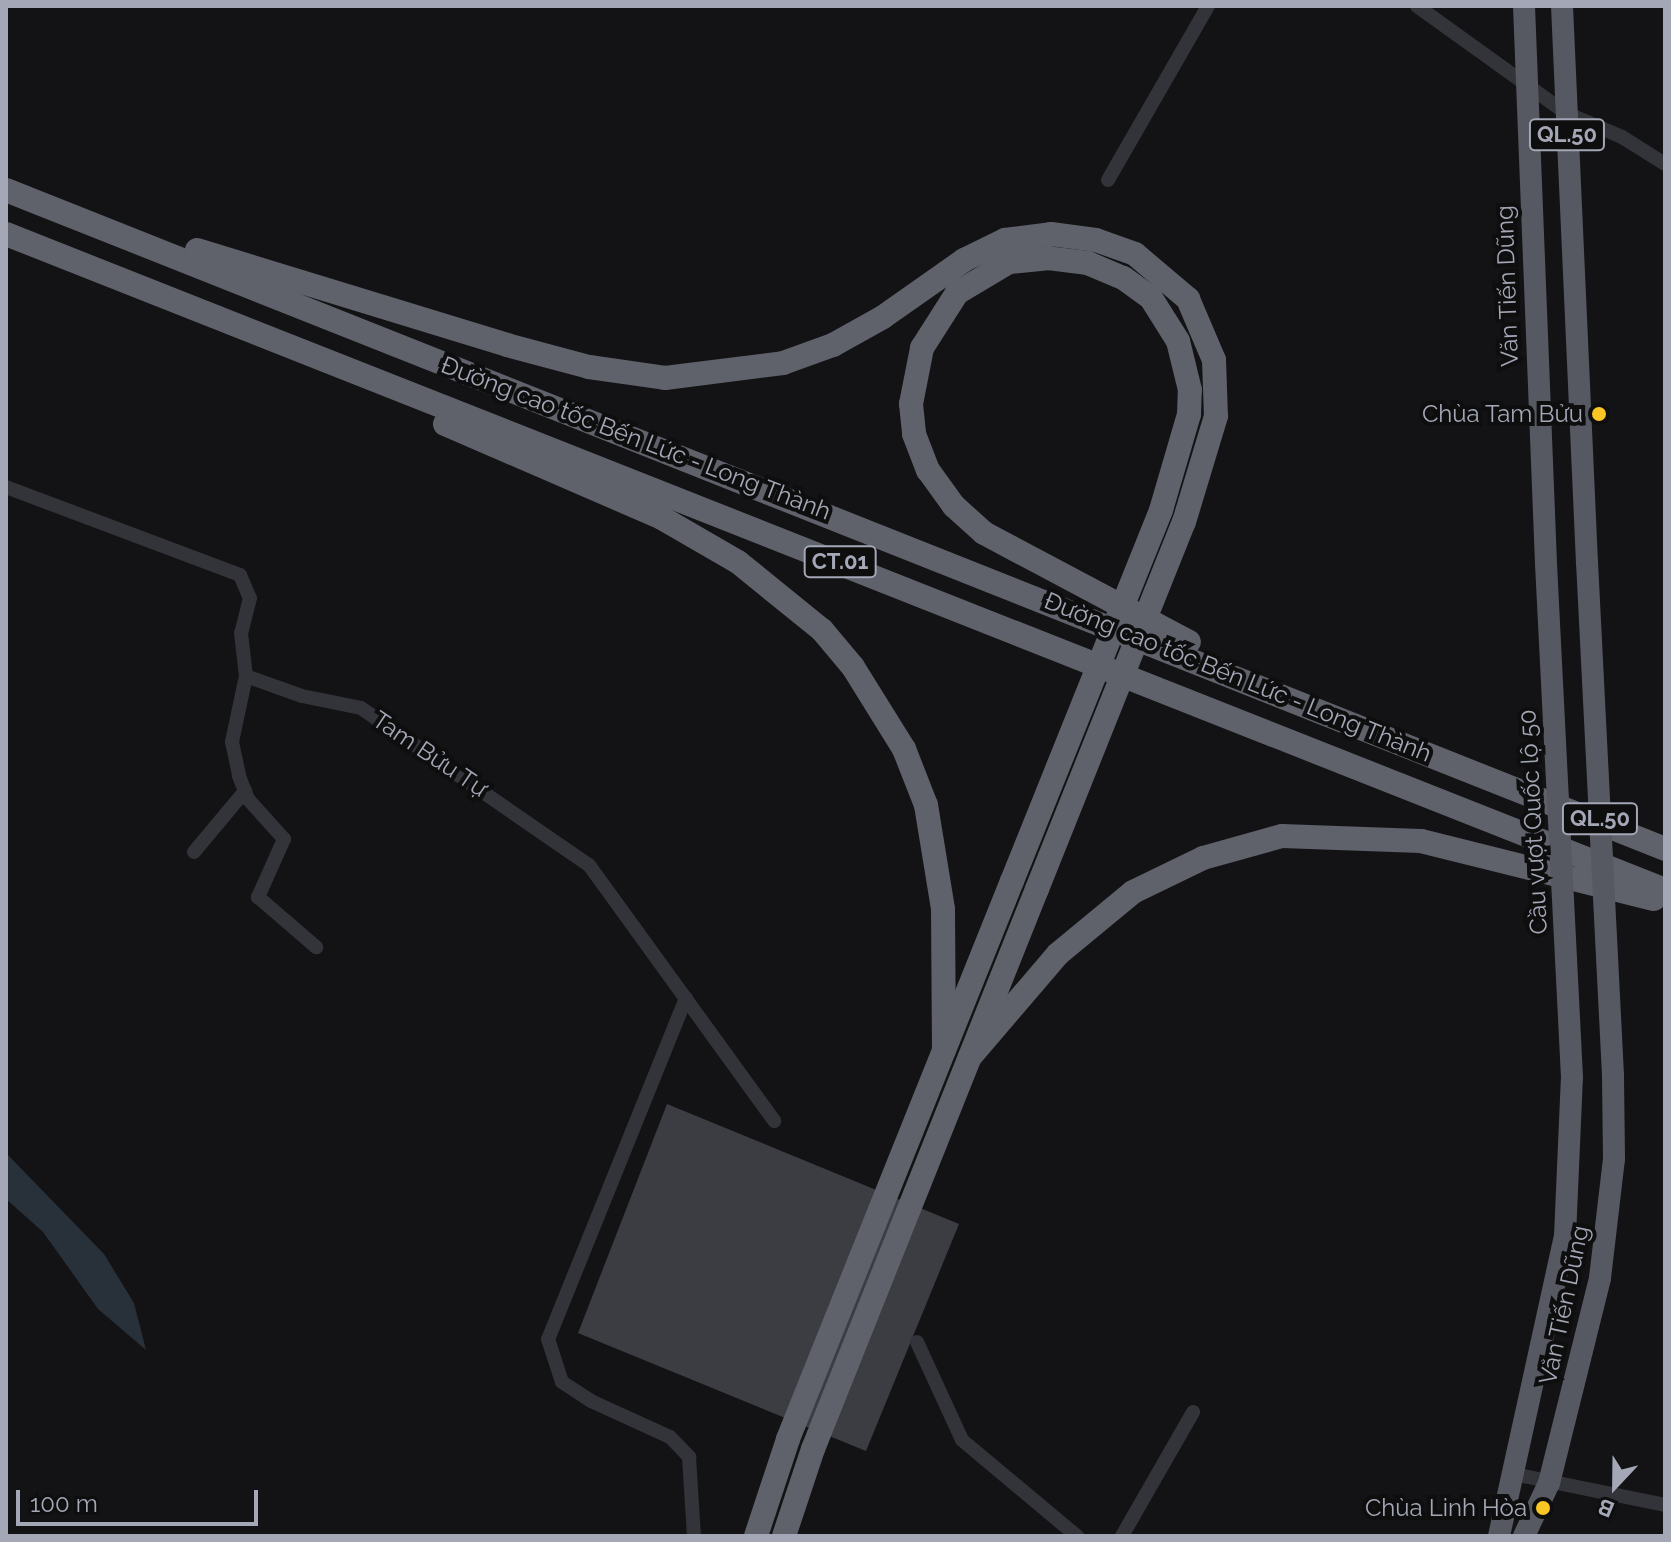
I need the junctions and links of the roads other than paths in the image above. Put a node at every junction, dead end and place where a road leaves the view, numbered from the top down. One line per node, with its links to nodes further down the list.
1 (1208, 6): 8 (street)
2 (1417, 6): 5 (street)
3 (1524, 6): 5 (highway, Văn Tiến Dũng / QL.50)
4 (1562, 6): 6 (highway, QL.50)
5 (1528, 88): 6 (street); 12 (highway, Văn Tiến Dũng / QL.50)
6 (1566, 113): 7 (street); 29 (highway, Văn Tiến Dũng / QL.50, bridge)
7 (1665, 164)
8 (1108, 180)
9 (17, 194): 14 (highway, Đường cao tốc Bến Lức - Long Thành / CT.01); 23 (highway, bridge)
10 (10, 235): 18 (highway, Đường cao tốc Bến Lức - Long Thành / CT.01); 22 (highway)
11 (6, 487): 13 (street)
12 (1546, 564): 24 (highway, Cầu vượt Quốc lộ 50 / QL.50, bridge)
13 (246, 676): 15 (street); 21 (street, Tam Bửu Tự)
14 (1420, 750): 16 (highway, Đường cao tốc Bến Lức - Long Thành / CT.01); 22 (highway, bridge)
15 (245, 791): 17 (street); 20 (street)
16 (1665, 849)
17 (194, 852)
18 (1665, 890)
19 (1665, 902): 23 (highway)
20 (316, 947)
21 (686, 998): 25 (street, Tam Bửu Tự); 31 (street)
22 (944, 1050): 32 (highway)
23 (970, 1057): 33 (highway)
24 (1572, 1078): 28 (highway, Văn Tiến Dũng / QL.50)
25 (774, 1121)
26 (917, 1342): 34 (street)
27 (1193, 1412): 35 (street)
28 (1509, 1473): 29 (street); 36 (highway, Văn Tiến Dũng / QL.50)
29 (1549, 1483): 30 (street); 37 (highway, Văn Tiến Dũng / QL.50)
30 (1665, 1505)
31 (694, 1536)
32 (756, 1536)
33 (784, 1536)
34 (1077, 1536)
35 (1122, 1536)
36 (1499, 1536)
37 (1524, 1536)

